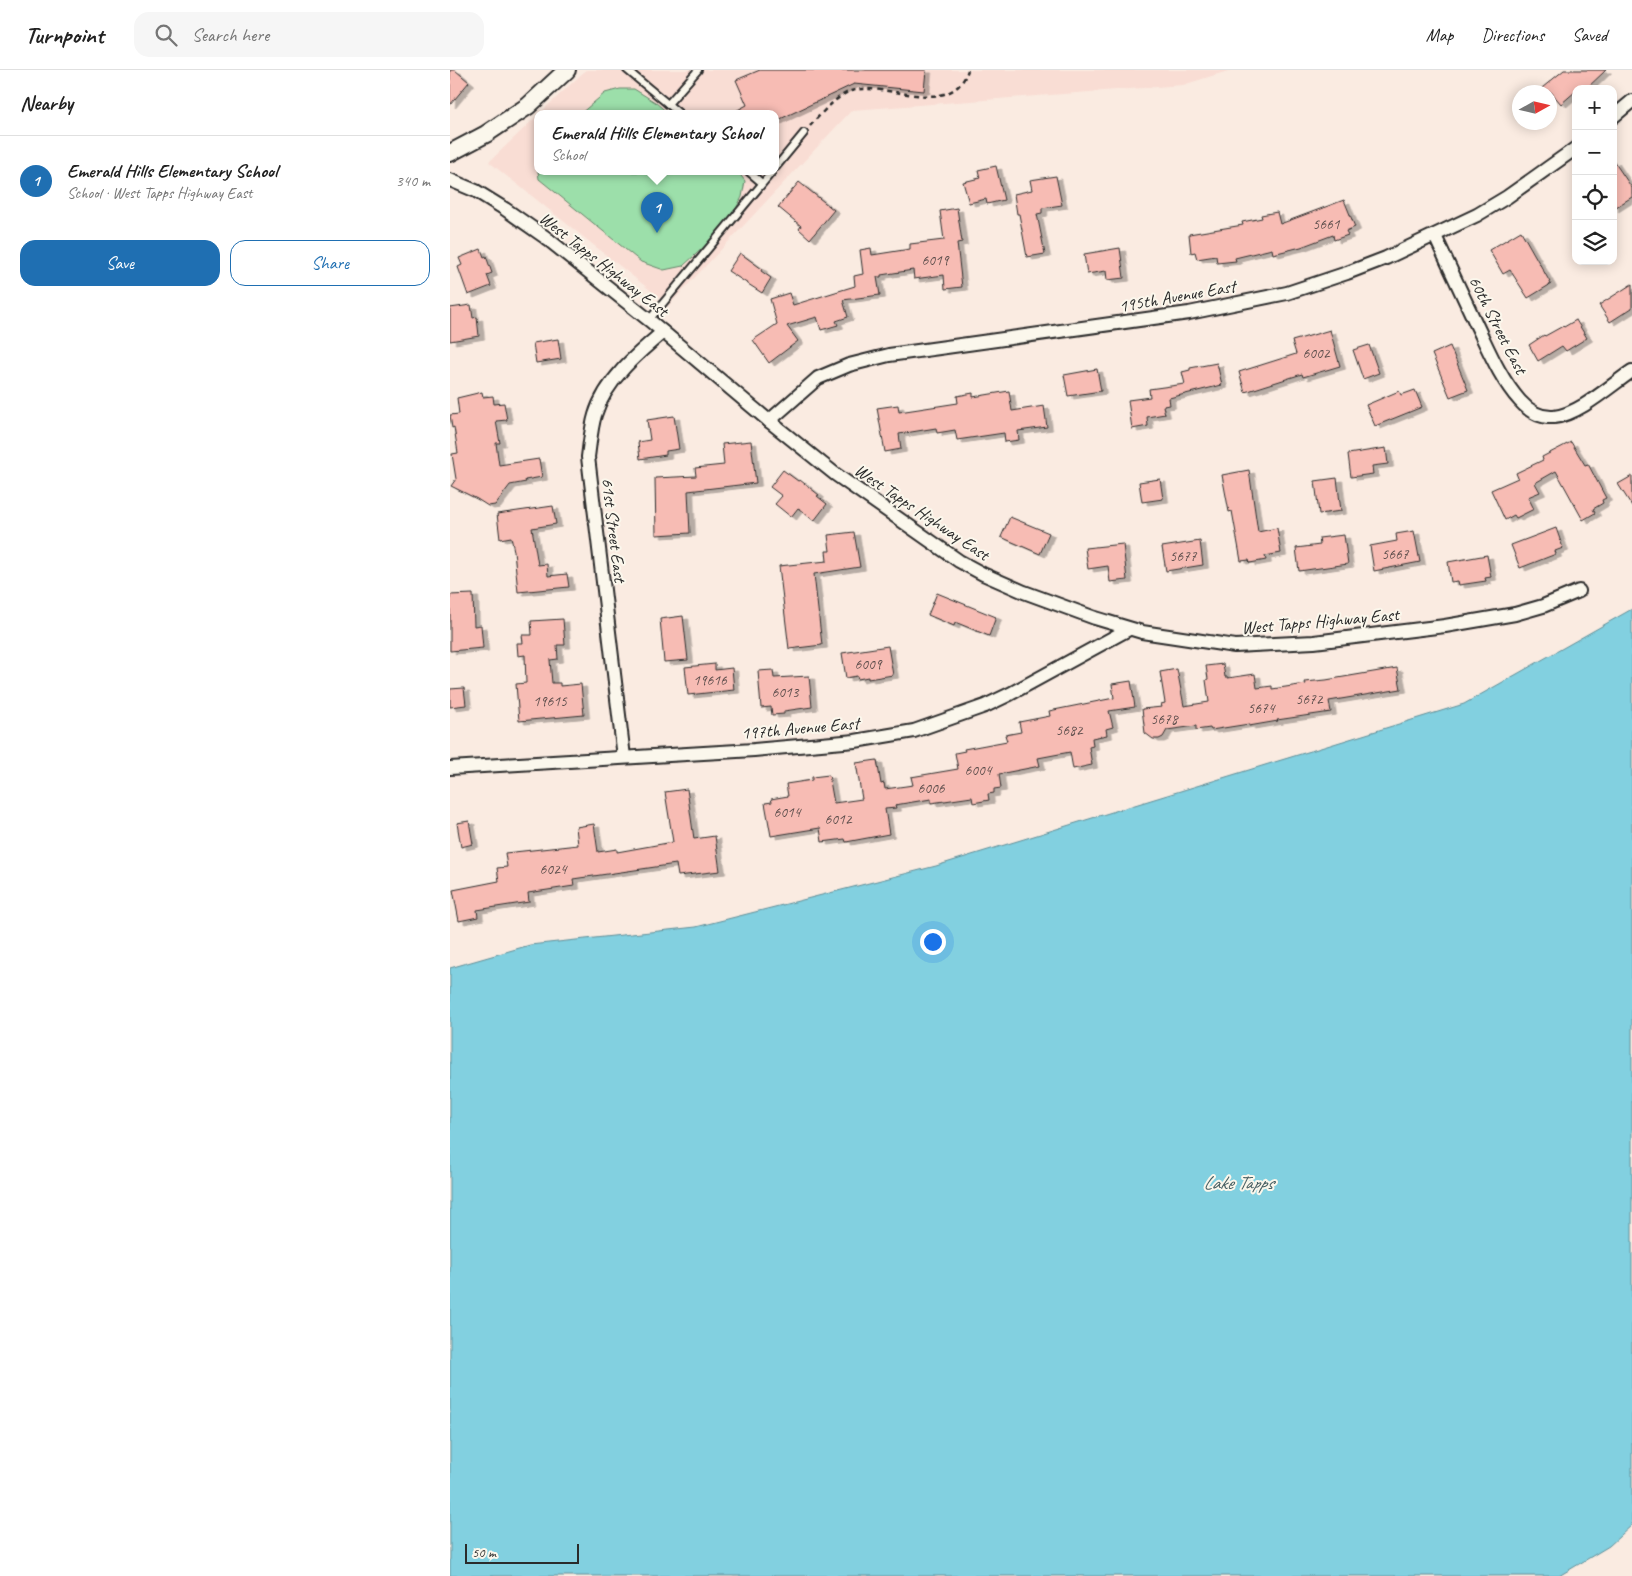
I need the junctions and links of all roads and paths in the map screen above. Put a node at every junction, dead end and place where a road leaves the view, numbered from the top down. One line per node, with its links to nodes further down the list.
1 (568, 70): 11 (street)
2 (627, 70): 6 (lane)
3 (698, 70): 6 (lane)
4 (968, 70): 9 (path)
5 (1632, 101): 8 (street)
6 (668, 104): 7 (lane)
7 (675, 110)
8 (1617, 114)
9 (804, 133): 12 (lane)
10 (1572, 151): 17 (street, 195th Avenue East)
11 (450, 153)
12 (779, 163)
13 (752, 175): 16 (lane)
14 (769, 175): 16 (lane)
15 (450, 180): 18 (street, West Tapps Highway East)
16 (762, 183): 18 (lane)
17 (1435, 236): 20 (street, 60th Street East); 21 (street, 195th Avenue East)
18 (649, 320): 19 (street, West Tapps Highway East)
19 (663, 332): 21 (street, West Tapps Highway East); 24 (street, 61st Street East)
20 (1632, 371)
21 (769, 421): 23 (street, West Tapps Highway East)
22 (1579, 591): 23 (street, West Tapps Highway East)
23 (1129, 629): 24 (street, 197th Avenue East)
24 (624, 757): 25 (street, 197th Avenue East)
25 (450, 768)

